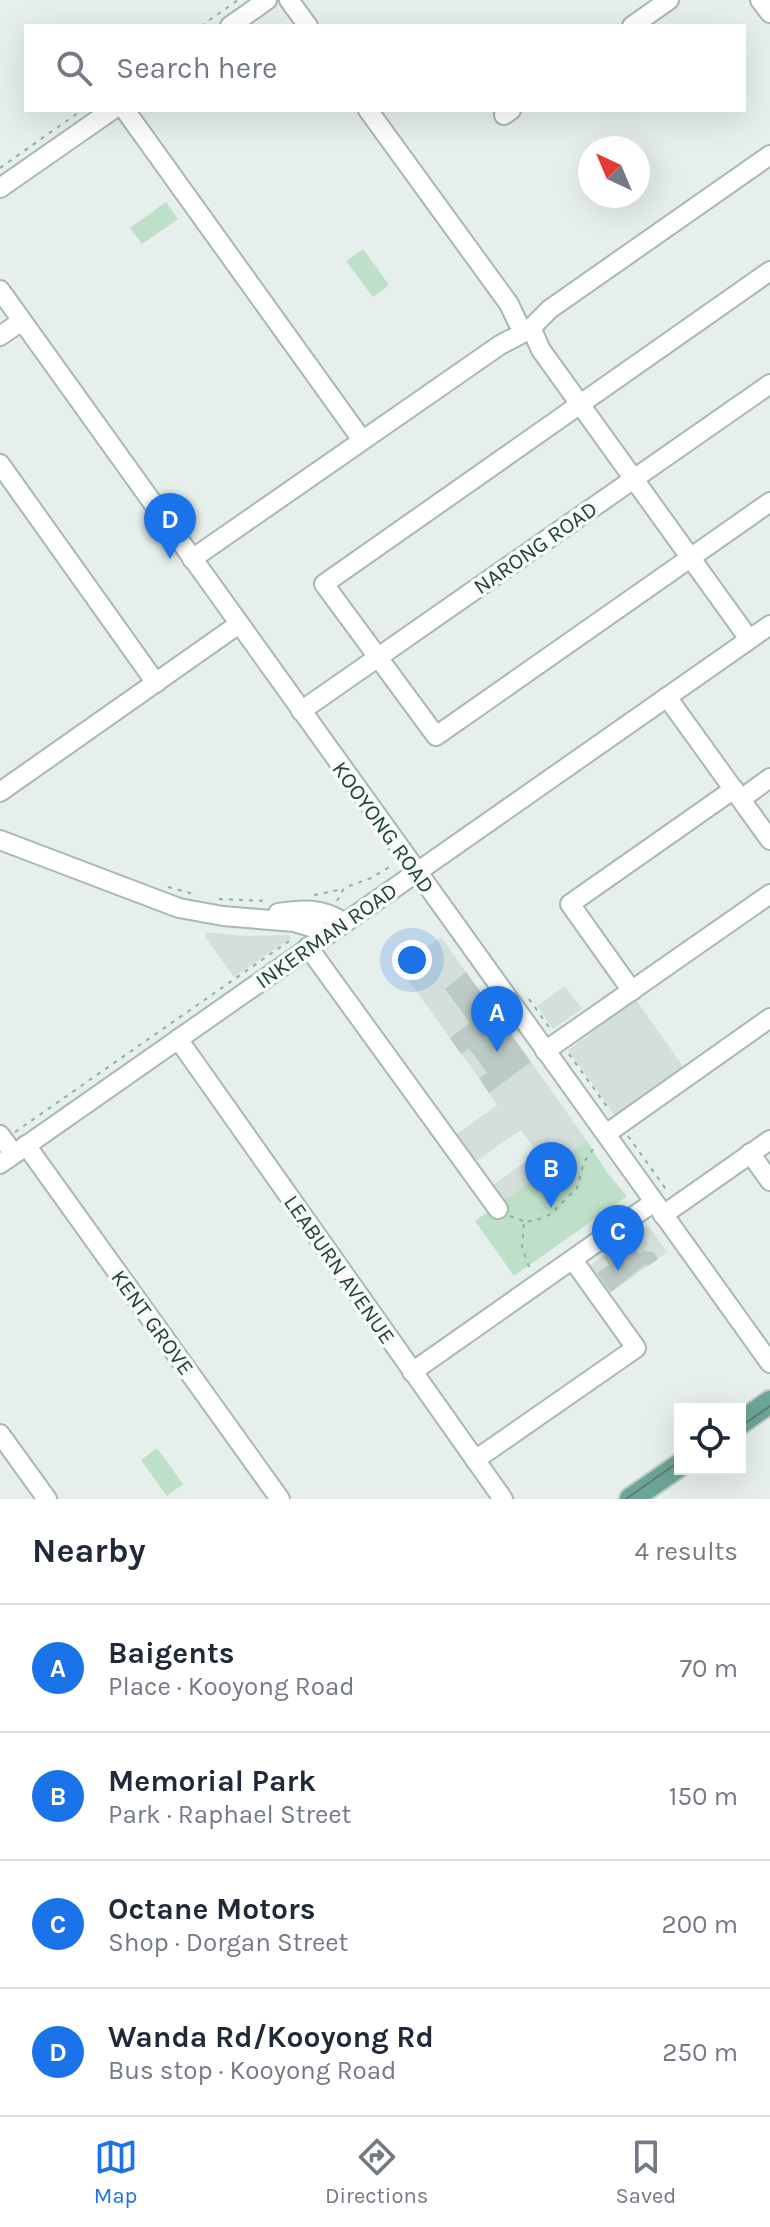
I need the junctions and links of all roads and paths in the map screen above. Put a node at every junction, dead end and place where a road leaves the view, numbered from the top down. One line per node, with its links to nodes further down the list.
1 (238, 0): 7 (path)
2 (267, 0): 8 (street)
3 (289, 0): 9 (street)
4 (669, 0): 10 (street)
5 (760, 0): 6 (street)
6 (770, 13)
7 (204, 24)
8 (233, 24)
9 (307, 24)
10 (635, 24)
11 (79, 112): 16 (path)
12 (109, 112): 17 (street)
13 (126, 112): 25 (street)
14 (369, 112): 21 (street)
15 (770, 155): 21 (street)
16 (0, 168)
17 (0, 188)
18 (770, 271): 24 (street)
19 (0, 290): 20 (street, KOOYONG ROAD)
20 (22, 321): 22 (street); 30 (street, KOOYONG ROAD)
21 (524, 327): 24 (street); 25 (street)
22 (0, 336)
23 (770, 384): 27 (street, NARONG ROAD)
24 (580, 403): 27 (street); 34 (street)
25 (362, 440): 30 (street)
26 (0, 464): 35 (street)
27 (634, 478): 29 (street); 34 (street, NARONG ROAD)
28 (770, 502): 29 (street)
29 (691, 557): 33 (street); 34 (street)
30 (192, 559): 31 (street, KOOYONG ROAD)
31 (239, 624): 35 (street); 37 (street, KOOYONG ROAD)
32 (770, 625): 33 (street, INKERMAN ROAD)
33 (749, 639): 36 (street, INKERMAN ROAD)
34 (378, 656): 37 (street, NARONG ROAD)
35 (156, 683): 39 (street)
36 (667, 697): 40 (street); 44 (street, INKERMAN ROAD)
37 (301, 711): 44 (street, KOOYONG ROAD)
38 (770, 778): 40 (street)
39 (0, 792)
40 (738, 794): 42 (street); 57 (street)
41 (0, 840): 53 (street)
42 (770, 840)
43 (391, 866): 46 (path)
44 (416, 872): 54 (street, INKERMAN ROAD); 60 (street, KOOYONG ROAD)
45 (166, 886): 48 (path)
46 (344, 888): 49 (path); 52 (path)
47 (770, 894): 57 (street)
48 (201, 896)
49 (311, 896)
50 (212, 898): 51 (path)
51 (274, 901)
52 (326, 912): 53 (street); 54 (street)
53 (248, 918): 55 (street)
54 (343, 922): 55 (street, INKERMAN ROAD)
55 (318, 930): 56 (street, INKERMAN ROAD); 63 (path)
56 (308, 947): 59 (street, INKERMAN ROAD); 66 (street)
57 (632, 991): 60 (street)
58 (770, 1018): 62 (street)
59 (178, 1039): 63 (street, INKERMAN ROAD); 71 (street, LEABURN AVENUE)
60 (545, 1051): 62 (street, KOOYONG ROAD)
61 (770, 1140): 64 (street)
62 (600, 1141): 67 (street, KOOYONG ROAD); 69 (path)
63 (9, 1148): 78 (street, KENT GROVE)
64 (750, 1153): 65 (street); 67 (street)
65 (770, 1181)
66 (498, 1209)
67 (659, 1209): 68 (street); 70 (street, KOOYONG ROAD)
68 (573, 1260): 71 (street); 75 (street)
69 (529, 1267)
70 (770, 1363)
71 (412, 1372): 75 (street, LEABURN AVENUE)
72 (770, 1402): 73 (main road)
73 (746, 1419)
74 (0, 1434): 77 (street)
75 (475, 1460): 79 (street, LEABURN AVENUE)
76 (674, 1469): 80 (main road)
77 (47, 1499)
78 (280, 1499)
79 (503, 1499)
80 (631, 1499)

